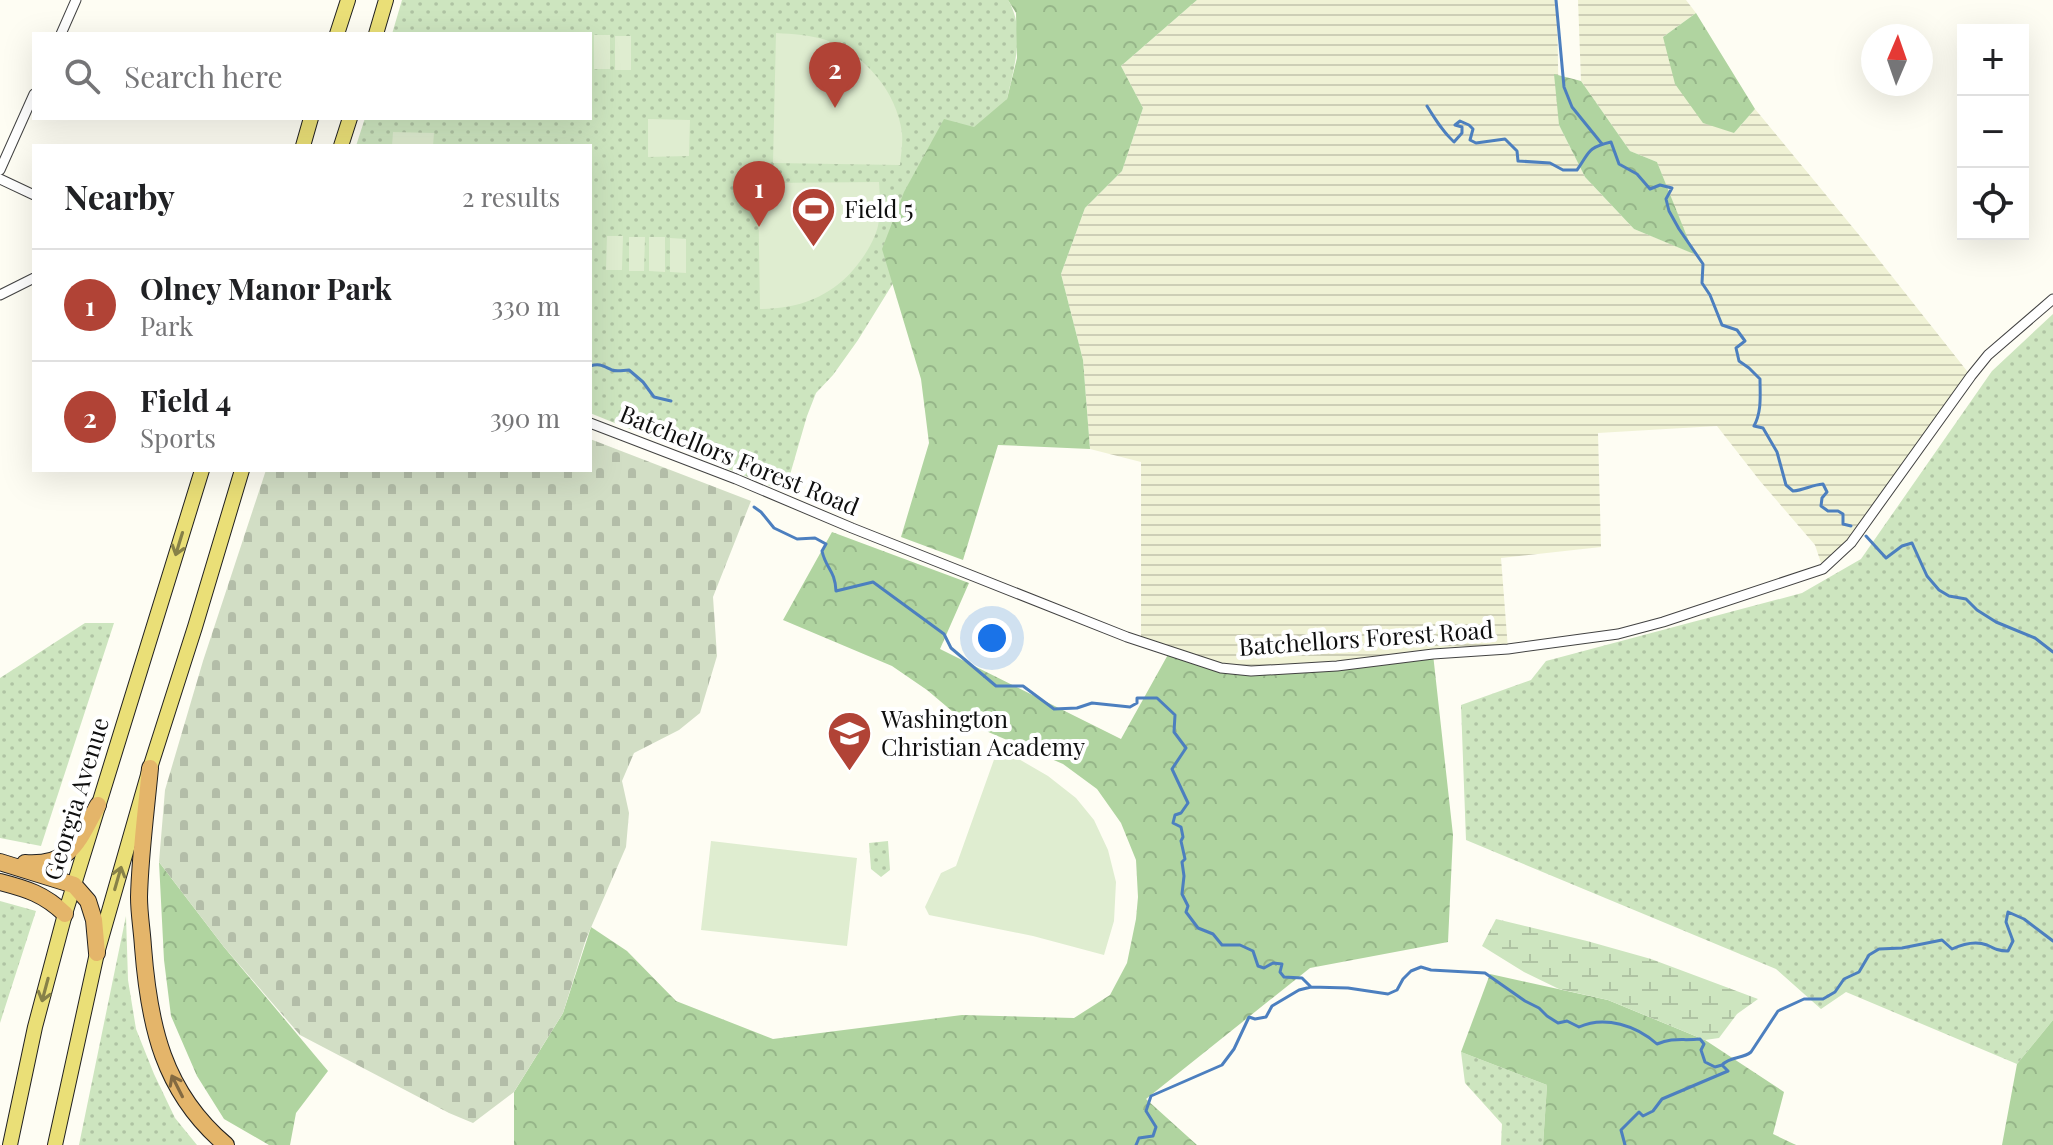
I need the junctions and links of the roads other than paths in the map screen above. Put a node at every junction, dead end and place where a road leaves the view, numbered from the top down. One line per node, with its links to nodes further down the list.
1 (76, 0): 4 (street)
2 (348, 0): 5 (main road)
3 (386, 0): 6 (main road)
4 (62, 32)
5 (338, 32)
6 (377, 32)
7 (32, 98): 12 (street)
8 (310, 120): 10 (main road)
9 (349, 120): 11 (main road)
10 (304, 144)
11 (342, 144)
12 (0, 170)
13 (0, 179): 14 (street)
14 (32, 194)
15 (32, 279): 16 (street)
16 (0, 295)
17 (2053, 299): 18 (street, Batchellors Forest Road)
18 (592, 424)
19 (201, 472): 22 (main road, Georgia Avenue, one-way to 22)
20 (241, 472): 21 (main road)
21 (150, 768): 27 (main road, one-way to 21); 30 (highway, one-way to 21)
22 (98, 805): 23 (highway); 25 (main road, Georgia Avenue)
23 (0, 861): 25 (highway)
24 (0, 882): 26 (highway)
25 (74, 885): 26 (main road, Georgia Avenue); 27 (highway)
26 (65, 914): 28 (main road, Georgia Avenue, one-way to 28)
27 (97, 953): 29 (main road)
28 (10, 1145)
29 (55, 1145)
30 (226, 1145)

